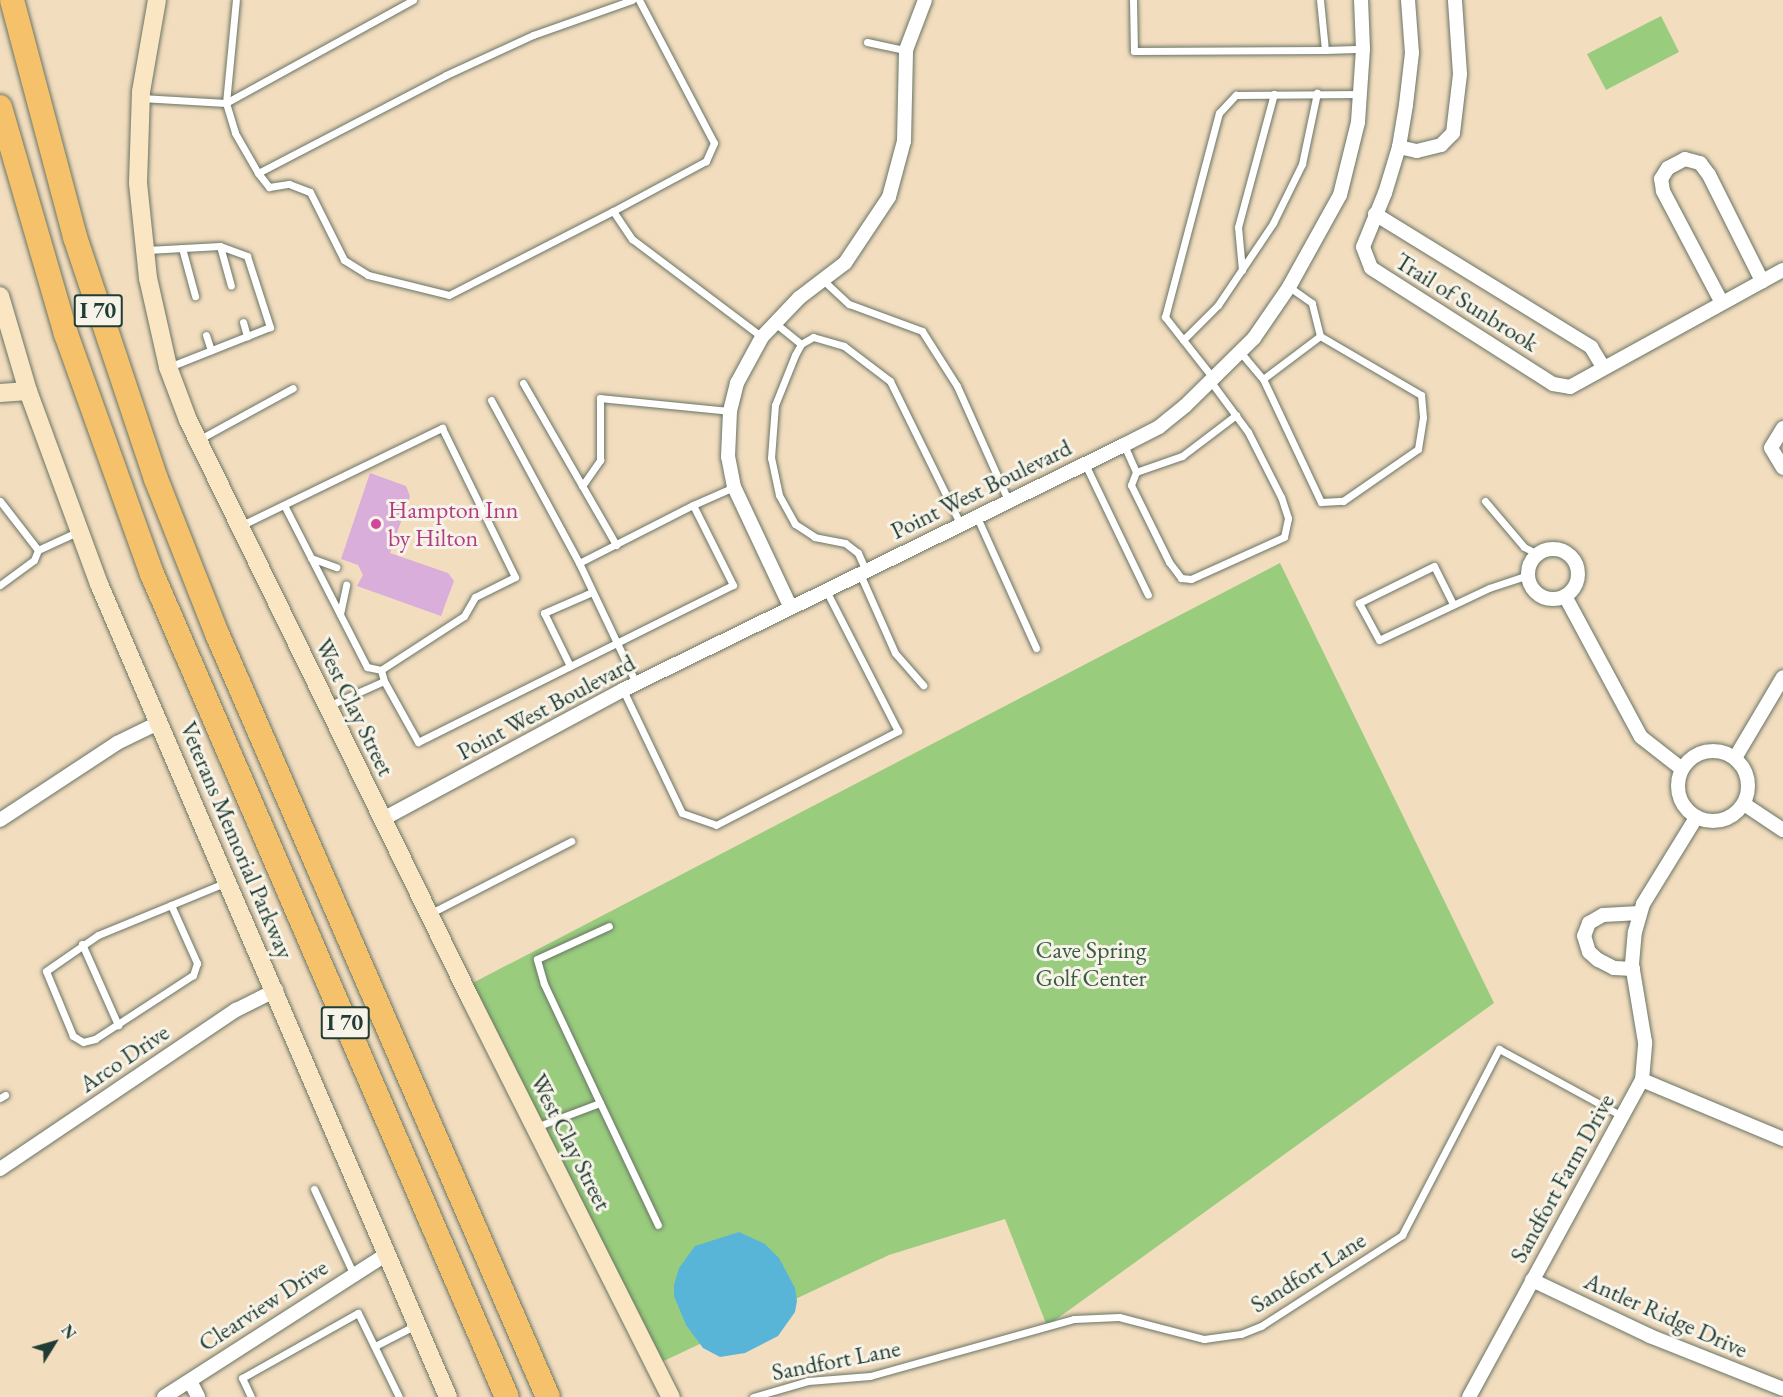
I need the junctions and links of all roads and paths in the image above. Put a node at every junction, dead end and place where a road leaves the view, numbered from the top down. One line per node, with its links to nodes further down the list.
1 (12, 0): 143 (highway, I 70)
2 (157, 0): 20 (street, West Clay Street)
3 (236, 0): 21 (lane)
4 (413, 0): 21 (lane)
5 (632, 0): 24 (lane)
6 (639, 0): 25 (lane)
7 (1133, 0): 16 (lane)
8 (1320, 0): 16 (lane)
9 (1361, 0): 14 (street, Point West Boulevard)
10 (1408, 0): 23 (street, Trail of Sunbrook)
11 (1455, 0): 23 (street)
12 (922, 1): 15 (street)
13 (867, 42): 15 (lane)
14 (1364, 49): 16 (lane); 18 (street, Point West Boulevard)
15 (906, 50): 32 (street)
16 (1325, 50)
17 (1317, 93): 18 (lane); 19 (lane); 30 (lane)
18 (1361, 93): 35 (street, Point West Boulevard)
19 (1274, 94): 30 (lane); 45 (lane)
20 (141, 98): 21 (lane); 29 (street, West Clay Street)
21 (226, 104): 24 (lane)
22 (0, 107): 142 (highway, I 70)
23 (1400, 147): 26 (street, Trail of Sunbrook)
24 (258, 173): 25 (lane)
25 (613, 211): 44 (lane)
26 (1375, 214): 49 (street); 49 (street, Trail of Sunbrook)
27 (220, 246): 28 (lane); 34 (lane); 42 (lane)
28 (183, 248): 29 (lane); 37 (lane)
29 (144, 250): 50 (street, West Clay Street)
30 (1242, 270): 45 (lane)
31 (1783, 270): 33 (street, Trail of Sunbrook)
32 (824, 281): 40 (street); 68 (lane)
33 (1762, 281): 38 (street, Trail of Sunbrook); 38 (street)
34 (231, 286)
35 (1289, 287): 43 (lane); 48 (street, Point West Boulevard)
36 (0, 296): 55 (street, Veterans Memorial Parkway)
37 (195, 296)
38 (1722, 303): 49 (street, Trail of Sunbrook)
39 (243, 322): 42 (lane)
40 (774, 322): 44 (street); 46 (lane)
41 (206, 335): 47 (lane)
42 (247, 336): 47 (lane)
43 (1320, 336): 51 (lane); 51 (lane)
44 (762, 337): 58 (street)
45 (1183, 340): 52 (lane)
46 (801, 344): 74 (lane); 83 (lane)
47 (211, 350): 50 (lane)
48 (1241, 353): 51 (lane); 52 (street, Point West Boulevard)
49 (1604, 367)
50 (168, 368): 61 (street, West Clay Street)
51 (1263, 379)
52 (1213, 381): 59 (lane); 62 (street, Point West Boulevard)
53 (523, 383): 66 (lane)
54 (293, 388): 61 (lane)
55 (28, 391): 56 (street); 76 (street, Veterans Memorial Parkway)
56 (0, 393)
57 (491, 400): 81 (lane)
58 (730, 411): 66 (lane); 67 (street)
59 (1236, 416): 65 (lane); 65 (lane)
60 (1783, 428): 64 (street)
61 (198, 440): 75 (street, West Clay Street)
62 (1124, 445): 63 (street, Point West Boulevard); 65 (lane)
63 (1085, 464): 68 (street, Point West Boulevard); 89 (lane)
64 (1783, 468)
65 (1136, 472)
66 (582, 486): 77 (lane)
67 (734, 487): 72 (lane); 92 (street)
68 (1008, 500): 73 (street, Point West Boulevard)
69 (0, 501): 78 (lane)
70 (1485, 501): 79 (lane)
71 (284, 505): 75 (lane); 80 (lane); 97 (lane)
72 (693, 505): 77 (lane); 94 (lane)
73 (976, 515): 74 (street, Point West Boulevard); 95 (lane)
74 (960, 523): 83 (street, Point West Boulevard)
75 (240, 526): 103 (street, West Clay Street)
76 (79, 531): 78 (lane); 104 (street, Veterans Memorial Parkway)
77 (616, 545): 81 (lane)
78 (38, 549): 85 (lane)
79 (1538, 554): 84 (street); 90 (street)
80 (311, 558): 82 (lane); 93 (lane)
81 (579, 563): 88 (lane)
82 (336, 567)
83 (863, 573): 87 (street, Point West Boulevard); 101 (lane)
84 (1528, 575): 90 (street); 91 (lane)
85 (0, 585)
86 (346, 585): 93 (lane)
87 (826, 590): 92 (street, Point West Boulevard); 102 (lane)
88 (592, 592): 94 (lane); 96 (lane)
89 (1148, 595)
90 (1565, 596): 106 (street)
91 (1453, 604): 91 (lane)
92 (790, 606): 100 (street, Point West Boulevard)
93 (340, 615): 97 (lane)
94 (616, 643): 96 (lane); 100 (lane)
95 (1036, 648)
96 (570, 666): 99 (lane)
97 (381, 670): 99 (lane)
98 (1783, 677): 105 (street)
99 (384, 681): 103 (lane)
100 (636, 683): 102 (street, Point West Boulevard)
101 (923, 685)
102 (622, 690): 109 (street, Point West Boulevard)
103 (328, 706): 109 (street, West Clay Street)
104 (160, 722): 110 (street); 113 (street, Veterans Memorial Parkway)
105 (1735, 758): 106 (street); 107 (street)
106 (1682, 770): 108 (street)
107 (1744, 804): 108 (street); 111 (street)
108 (1696, 818): 116 (street, Sandfort Farm Drive)
109 (383, 819): 115 (street, West Clay Street)
110 (0, 820)
111 (1783, 830)
112 (571, 841): 115 (lane)
113 (229, 882): 114 (lane); 120 (street, Veterans Memorial Parkway)
114 (171, 905): 118 (lane); 121 (lane)
115 (429, 914): 125 (street, West Clay Street)
116 (1640, 914): 119 (street, Sandfort Farm Drive); 119 (street)
117 (609, 926): 123 (lane)
118 (82, 944): 121 (lane); 121 (lane)
119 (1633, 969): 122 (street, Sandfort Farm Drive)
120 (276, 990): 127 (street, Arco Drive); 130 (street, Veterans Memorial Parkway)
121 (118, 1025)
122 (1642, 1080): 124 (street, Sandfort Farm Drive); 126 (street)
123 (600, 1103): 125 (lane); 129 (lane)
124 (1622, 1116): 132 (street, Sandfort Farm Drive); 145 (lane, Sandfort Lane)
125 (536, 1126): 144 (street, West Clay Street)
126 (1783, 1139)
127 (0, 1169)
128 (314, 1189): 131 (lane)
129 (658, 1225)
130 (387, 1254): 131 (street, Clearview Drive); 133 (street, Veterans Memorial Parkway)
131 (353, 1273): 135 (street, Clearview Drive)
132 (1532, 1280): 136 (street, Antler Ridge Drive); 146 (street, Sandfort Farm Drive)
133 (417, 1325): 134 (lane); 141 (street, Veterans Memorial Parkway)
134 (375, 1346): 139 (lane); 140 (lane)
135 (190, 1381): 137 (street, Clearview Drive); 138 (street)
136 (1783, 1389)
137 (164, 1397)
138 (198, 1397)
139 (250, 1397)
140 (399, 1397)
141 (448, 1397)
142 (507, 1397)
143 (548, 1397)
144 (671, 1397)
145 (753, 1397)
146 (1469, 1397)

